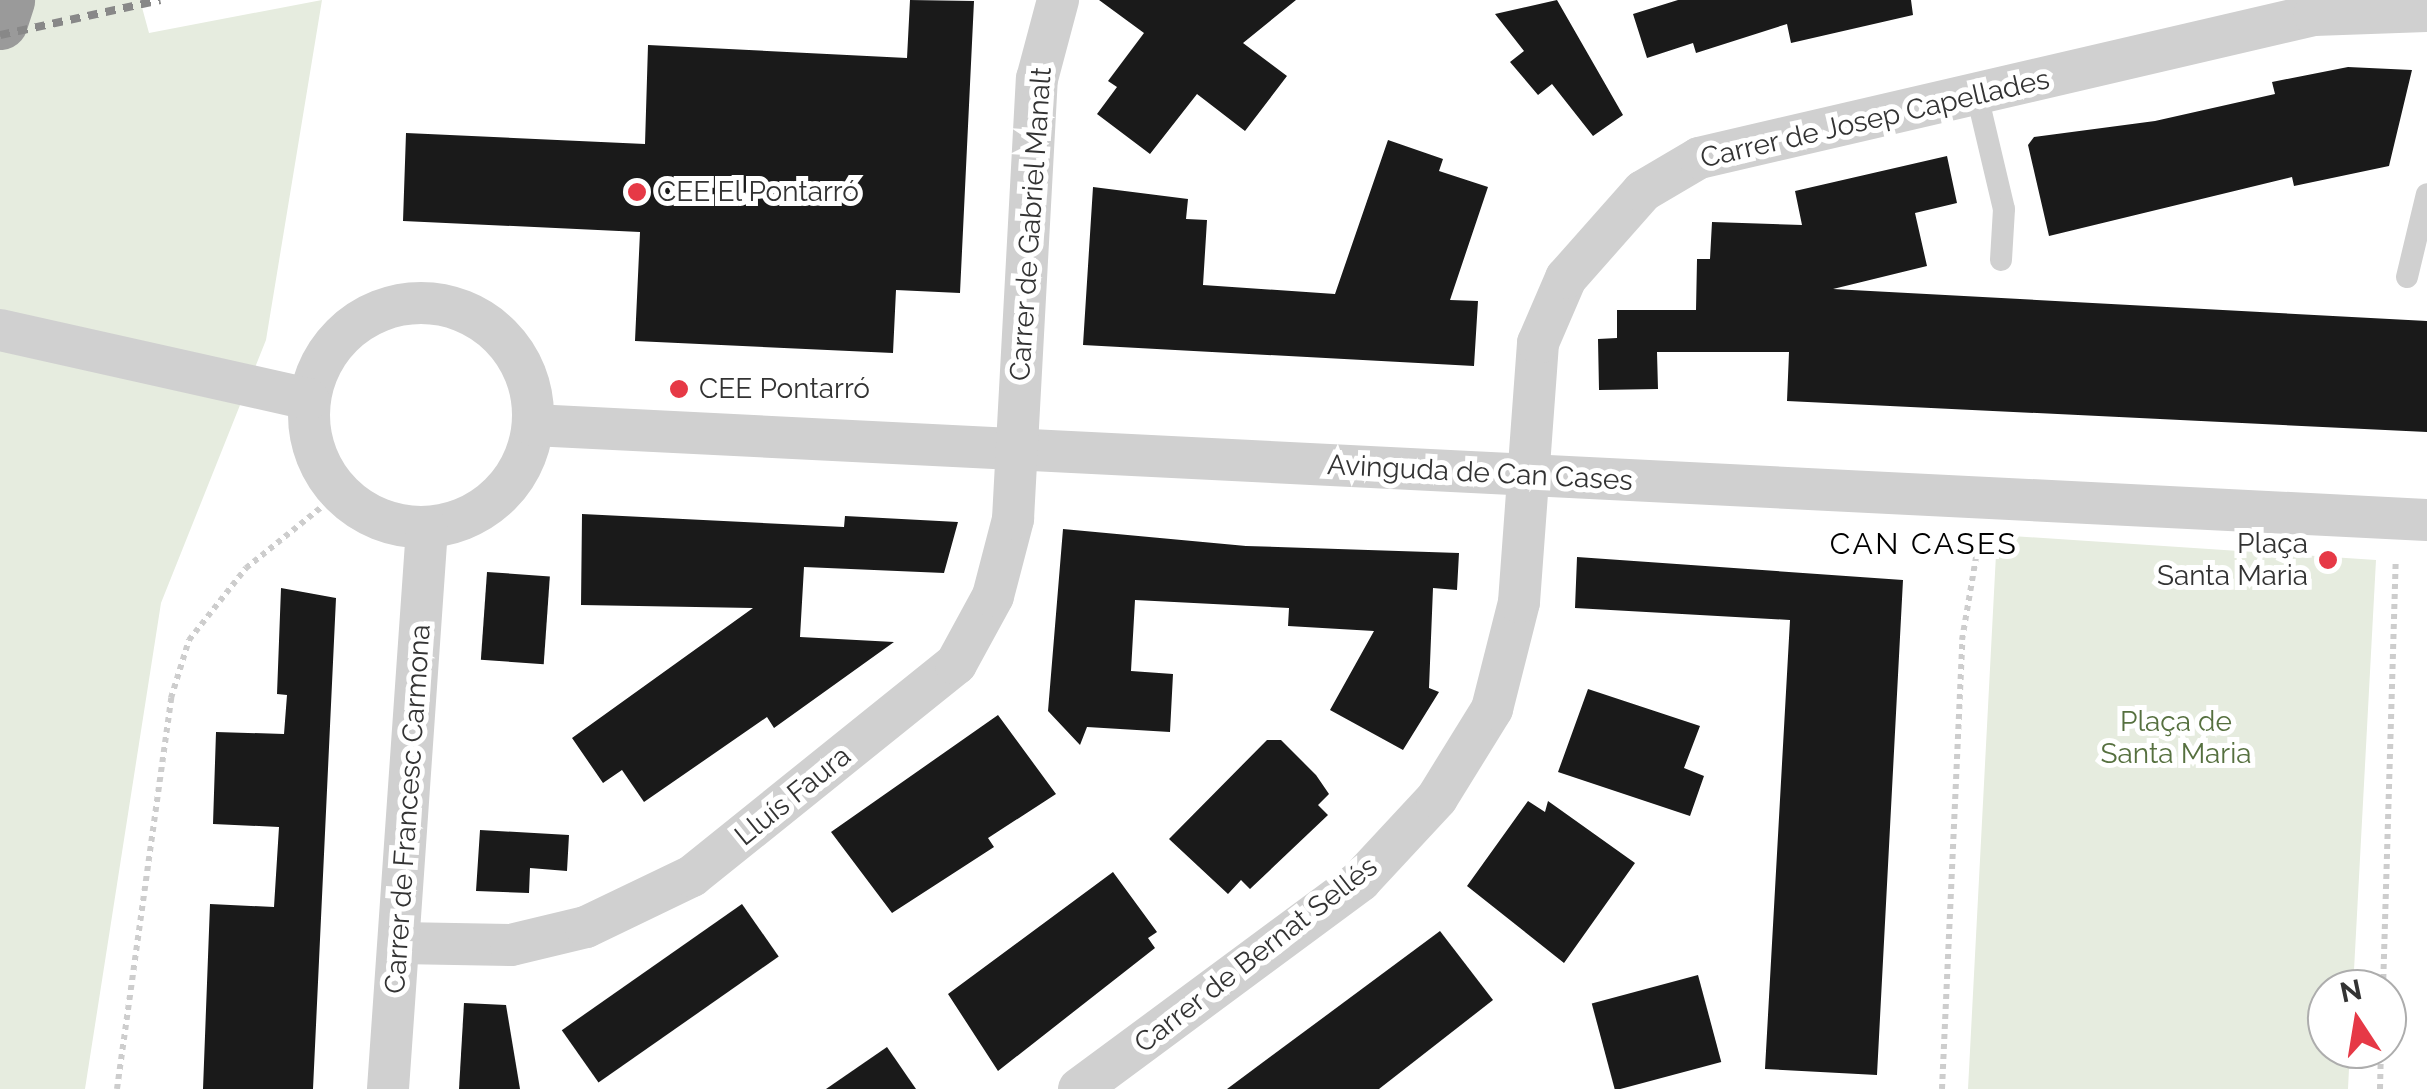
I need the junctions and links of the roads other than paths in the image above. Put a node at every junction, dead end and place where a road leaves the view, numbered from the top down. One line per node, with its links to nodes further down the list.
1 (7, 0): 4 (highway)
2 (1058, 0): 12 (street, Carrer de Gabriel Manalt)
3 (2427, 11): 5 (street, Carrer de Josep Capellades)
4 (0, 22)
5 (1978, 95): 7 (lane); 13 (street, Carrer de Josep Capellades)
6 (2427, 194): 8 (lane)
7 (2001, 260)
8 (2407, 277)
9 (0, 330): 10 (street)
10 (308, 399): 11 (street); 15 (street)
11 (533, 425): 12 (street, Avinguda de Can Cases); 15 (street)
12 (1017, 450): 13 (street, Avinguda de Can Cases); 16 (street, Lluís Faura)
13 (1523, 475): 14 (street, Avinguda de Can Cases); 18 (street, Carrer de Bernat Sellés)
14 (2412, 519)
15 (427, 528): 16 (street, Carrer de Francesc Carmona)
16 (399, 943): 17 (street, Carrer de Francesc Carmona)
17 (388, 1089)
18 (1079, 1089)

